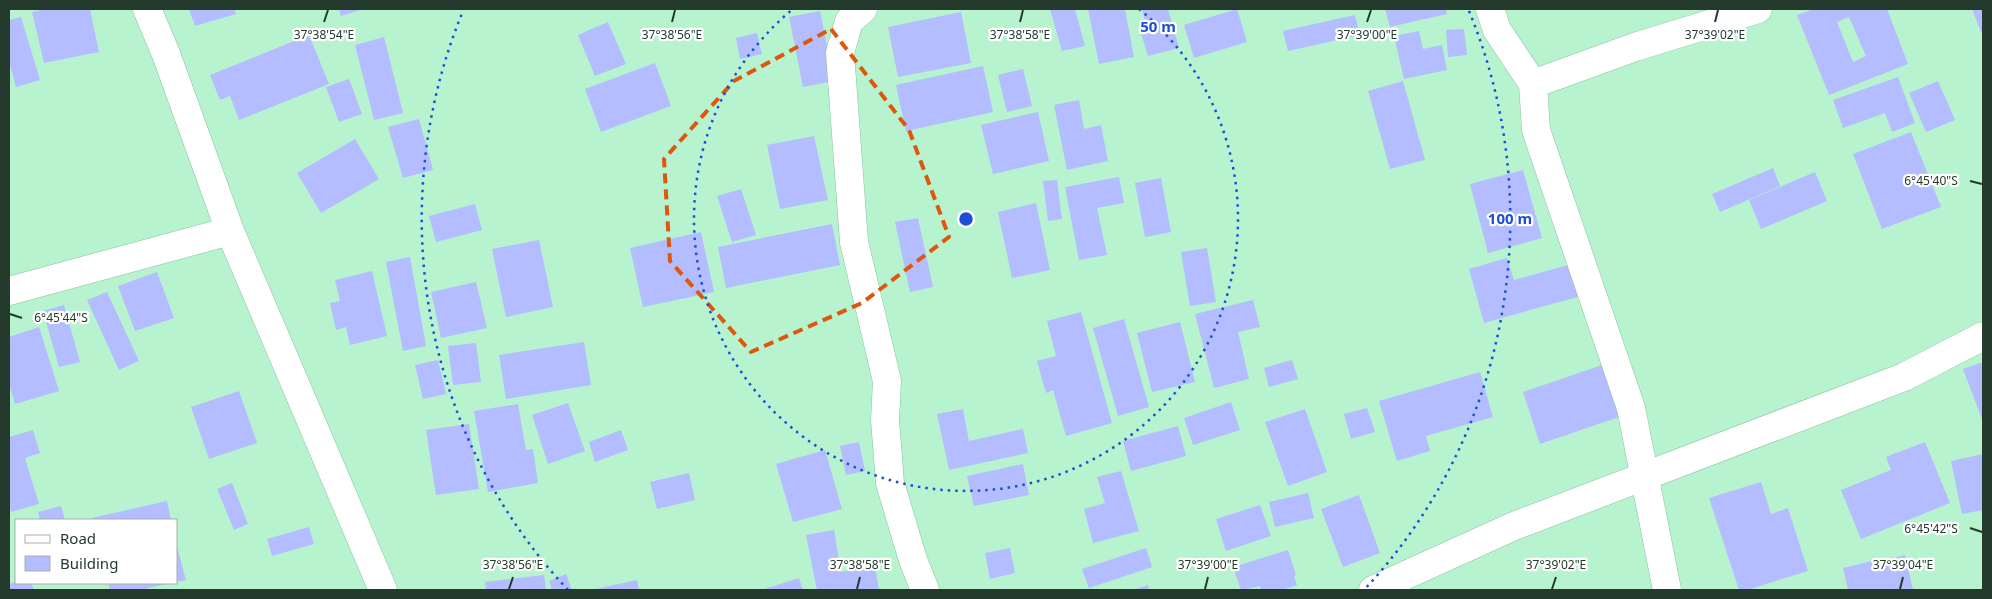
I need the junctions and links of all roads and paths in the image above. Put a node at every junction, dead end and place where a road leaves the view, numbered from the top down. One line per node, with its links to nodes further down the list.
1 (147, 9): 6 (street)
2 (863, 9): 11 (street)
3 (1490, 9): 5 (street)
4 (1758, 9): 5 (street)
5 (1533, 84): 9 (street)
6 (230, 230): 7 (street); 10 (street)
7 (9, 291)
8 (1983, 336): 9 (street)
9 (1644, 476): 12 (street); 13 (street)
10 (383, 590)
11 (925, 590)
12 (1373, 590)
13 (1667, 590)

